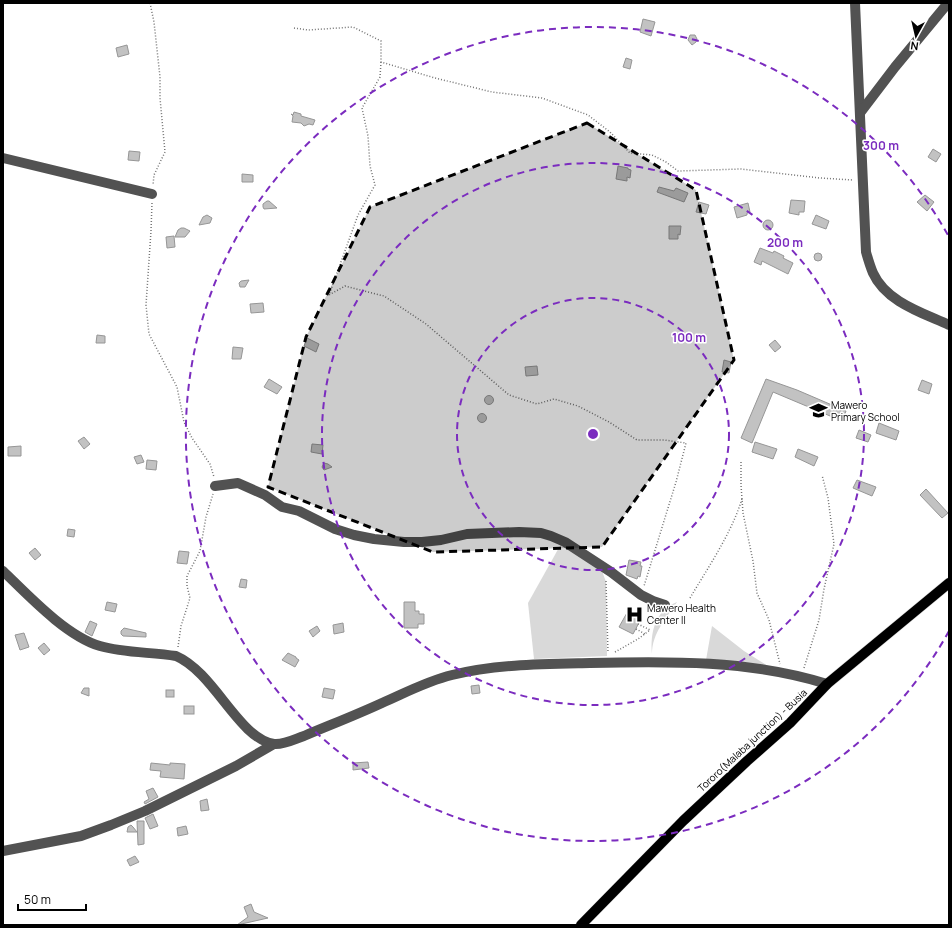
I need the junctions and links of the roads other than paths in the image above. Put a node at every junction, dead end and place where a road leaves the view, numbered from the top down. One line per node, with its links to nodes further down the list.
1 (855, 3): 3 (street)
2 (948, 3): 3 (street)
3 (860, 113): 6 (street)
4 (3, 158): 5 (street)
5 (152, 194)
6 (949, 325)
7 (215, 486): 10 (street)
8 (3, 571): 12 (street)
9 (949, 582): 11 (main road, Tororo(Malaba junction) - Busia)
10 (665, 605)
11 (827, 684): 12 (street); 14 (main road, Tororo(Malaba junction) - Busia)
12 (274, 744): 13 (street)
13 (3, 851)
14 (581, 925)

